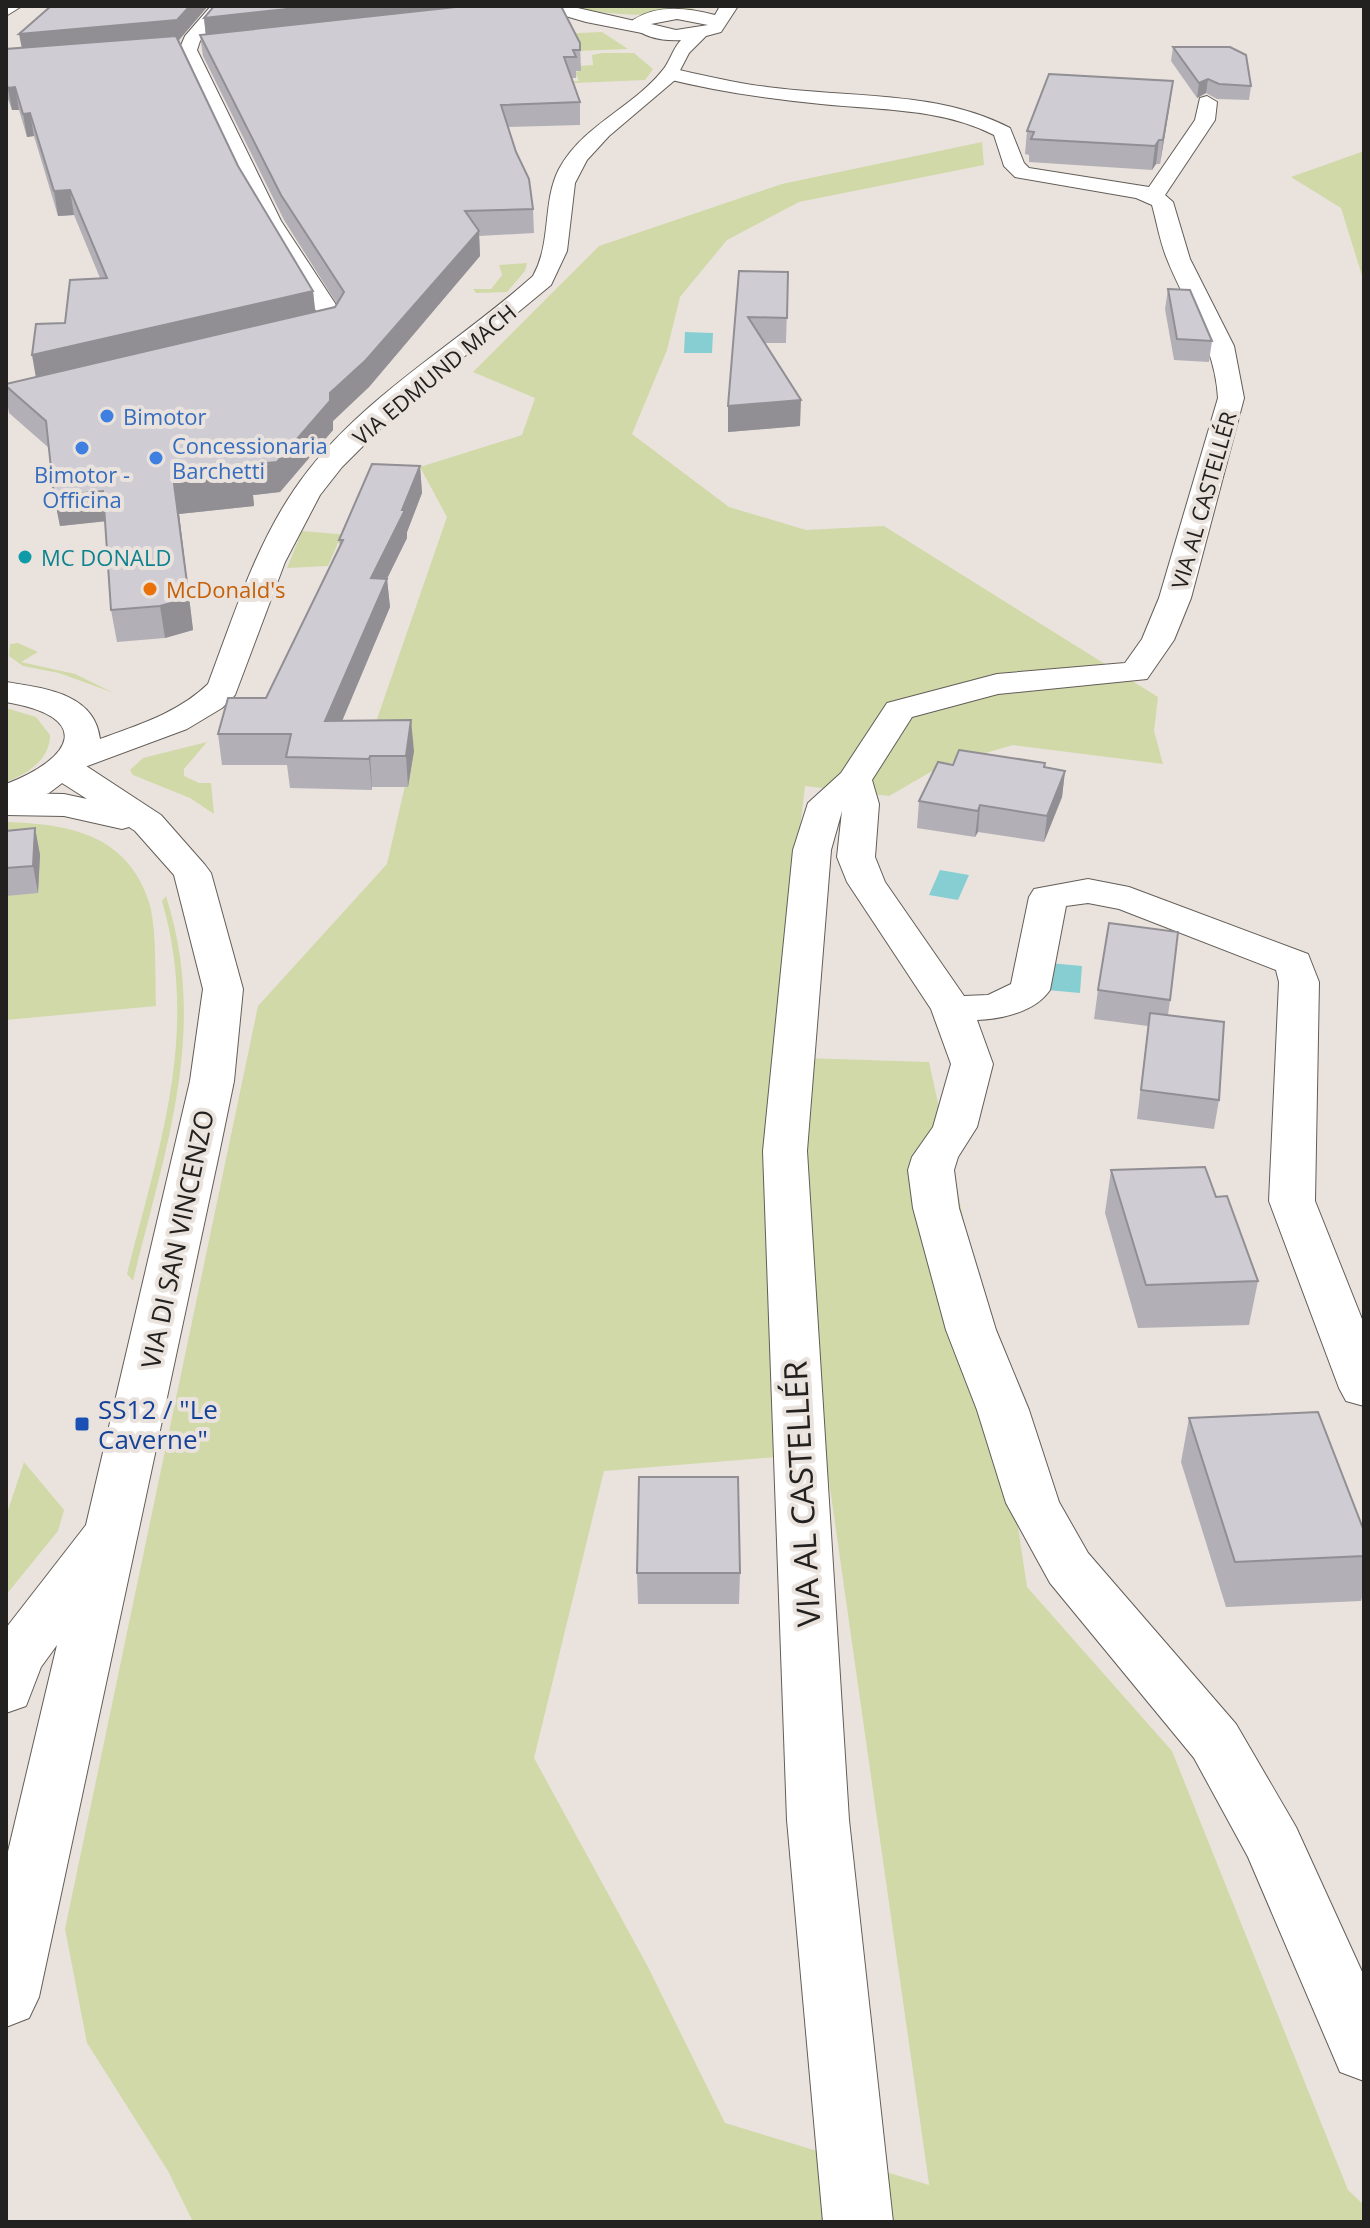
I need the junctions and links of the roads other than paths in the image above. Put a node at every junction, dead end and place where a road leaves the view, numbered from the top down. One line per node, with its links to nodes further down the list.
1 (13, 6): 5 (street)
2 (220, 6): 11 (street)
3 (551, 6): 7 (street)
4 (729, 6): 6 (street)
5 (6, 11)
6 (719, 14): 8 (street); 9 (street, VIA EDMUND MACH)
7 (586, 17): 8 (street); 8 (street)
8 (660, 25): 9 (street); 12 (street)
9 (699, 33): 12 (street, VIA EDMUND MACH)
10 (214, 47): 11 (street)
11 (181, 50): 15 (street)
12 (674, 65): 14 (street); 17 (street, VIA EDMUND MACH)
13 (1207, 102): 14 (street)
14 (1153, 197): 20 (street, VIA AL CASTELLÉR)
15 (273, 339)
16 (7, 691): 18 (street)
17 (199, 710): 18 (street); 19 (street, VIA EDMUND MACH)
18 (75, 715): 19 (street)
19 (70, 763): 21 (street, VIA EDMUND MACH); 23 (street, VIA DI SAN VINCENZO)
20 (854, 780): 24 (street); 30 (street, VIA AL CASTELLÉR)
21 (6, 797)
22 (6, 804): 23 (street)
23 (148, 823): 26 (street, VIA DI SAN VINCENZO)
24 (952, 1009): 25 (street); 29 (street)
25 (1364, 1388)
26 (112, 1528): 27 (street); 28 (street, VIA DI SAN VINCENZO)
27 (6, 1689)
28 (6, 1997)
29 (1364, 2050)
30 (858, 2222)

